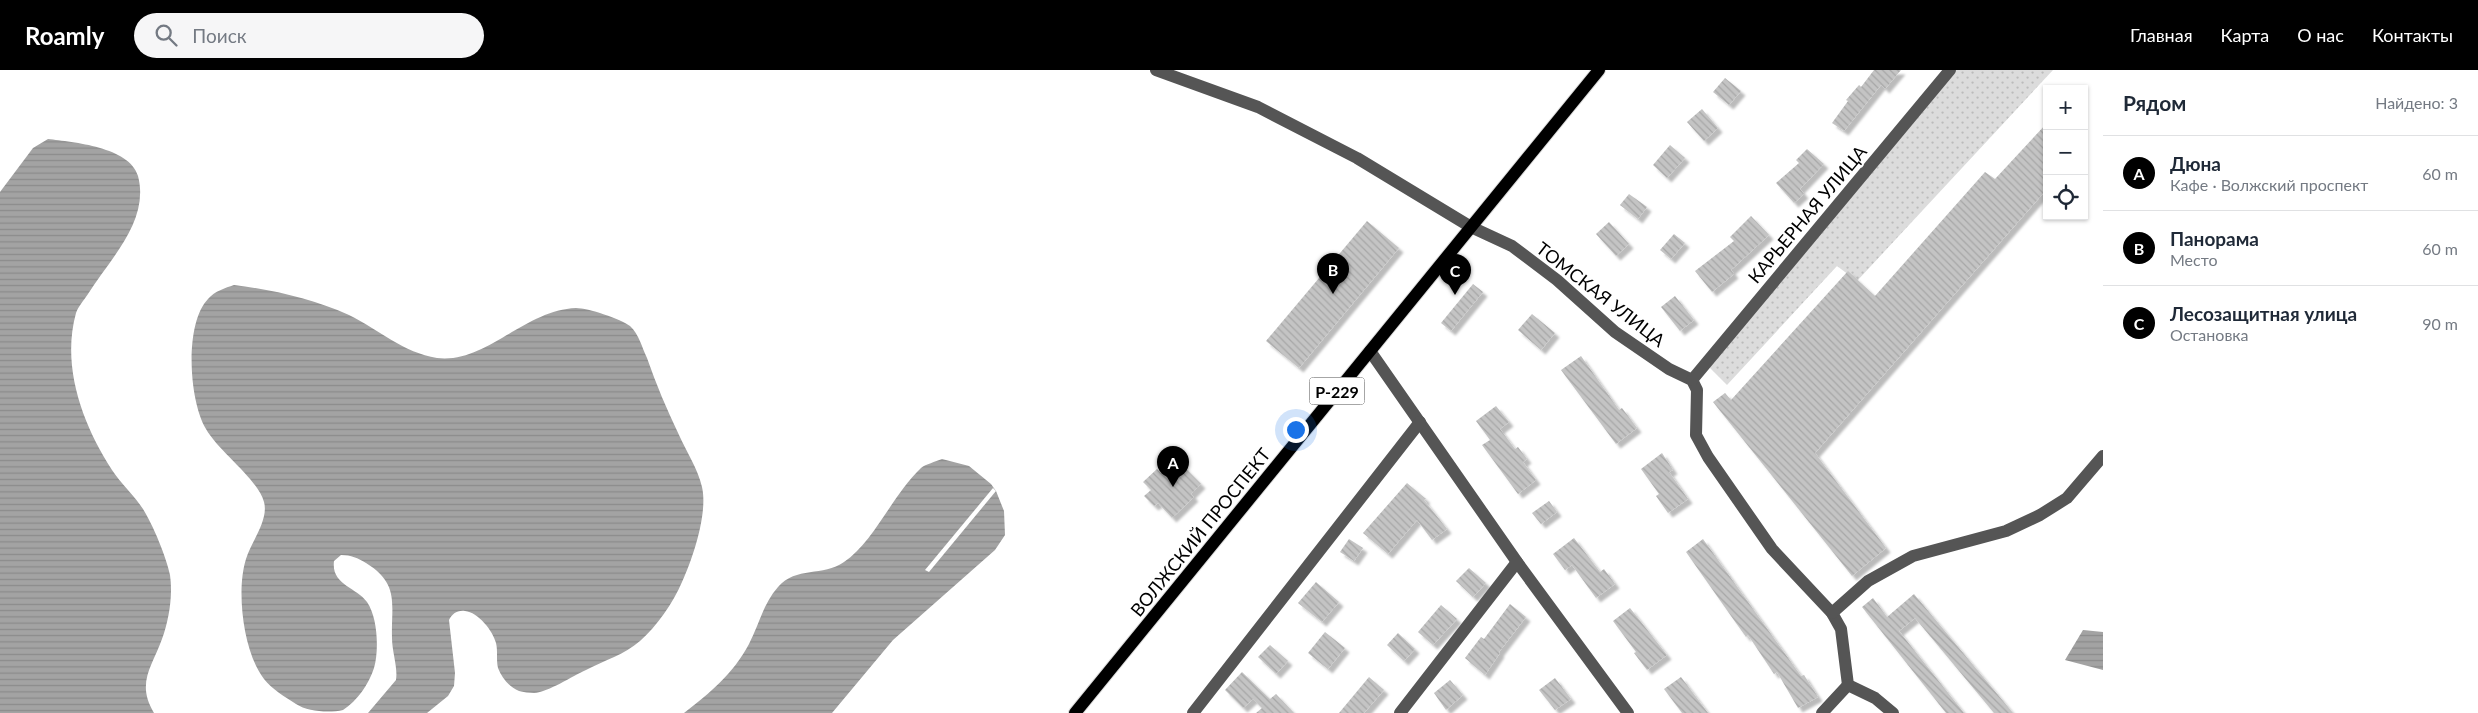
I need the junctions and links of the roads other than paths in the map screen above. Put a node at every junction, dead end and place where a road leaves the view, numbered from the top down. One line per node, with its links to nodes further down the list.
1 (1156, 70): 4 (street, ТОМСКАЯ УЛИЦА)
2 (1599, 70): 4 (main road, ВОЛЖСКИЙ ПРОСПЕКТ / Р-229)
3 (1950, 70): 6 (street, КАРЬЕРНАЯ УЛИЦА)
4 (1471, 227): 5 (main road, ВОЛЖСКИЙ ПРОСПЕКТ / Р-229); 6 (street, ТОМСКАЯ УЛИЦА)
5 (1370, 351): 7 (street); 13 (main road, ВОЛЖСКИЙ ПРОСПЕКТ / Р-229)
6 (1692, 380): 10 (street)
7 (1420, 422): 9 (street); 14 (street)
8 (2103, 456): 10 (street)
9 (1517, 562): 12 (street); 15 (street)
10 (1832, 613): 11 (street)
11 (1848, 684): 16 (street); 17 (street)
12 (1406, 710)
13 (1075, 713)
14 (1193, 713)
15 (1628, 713)
16 (1822, 713)
17 (1893, 713)

